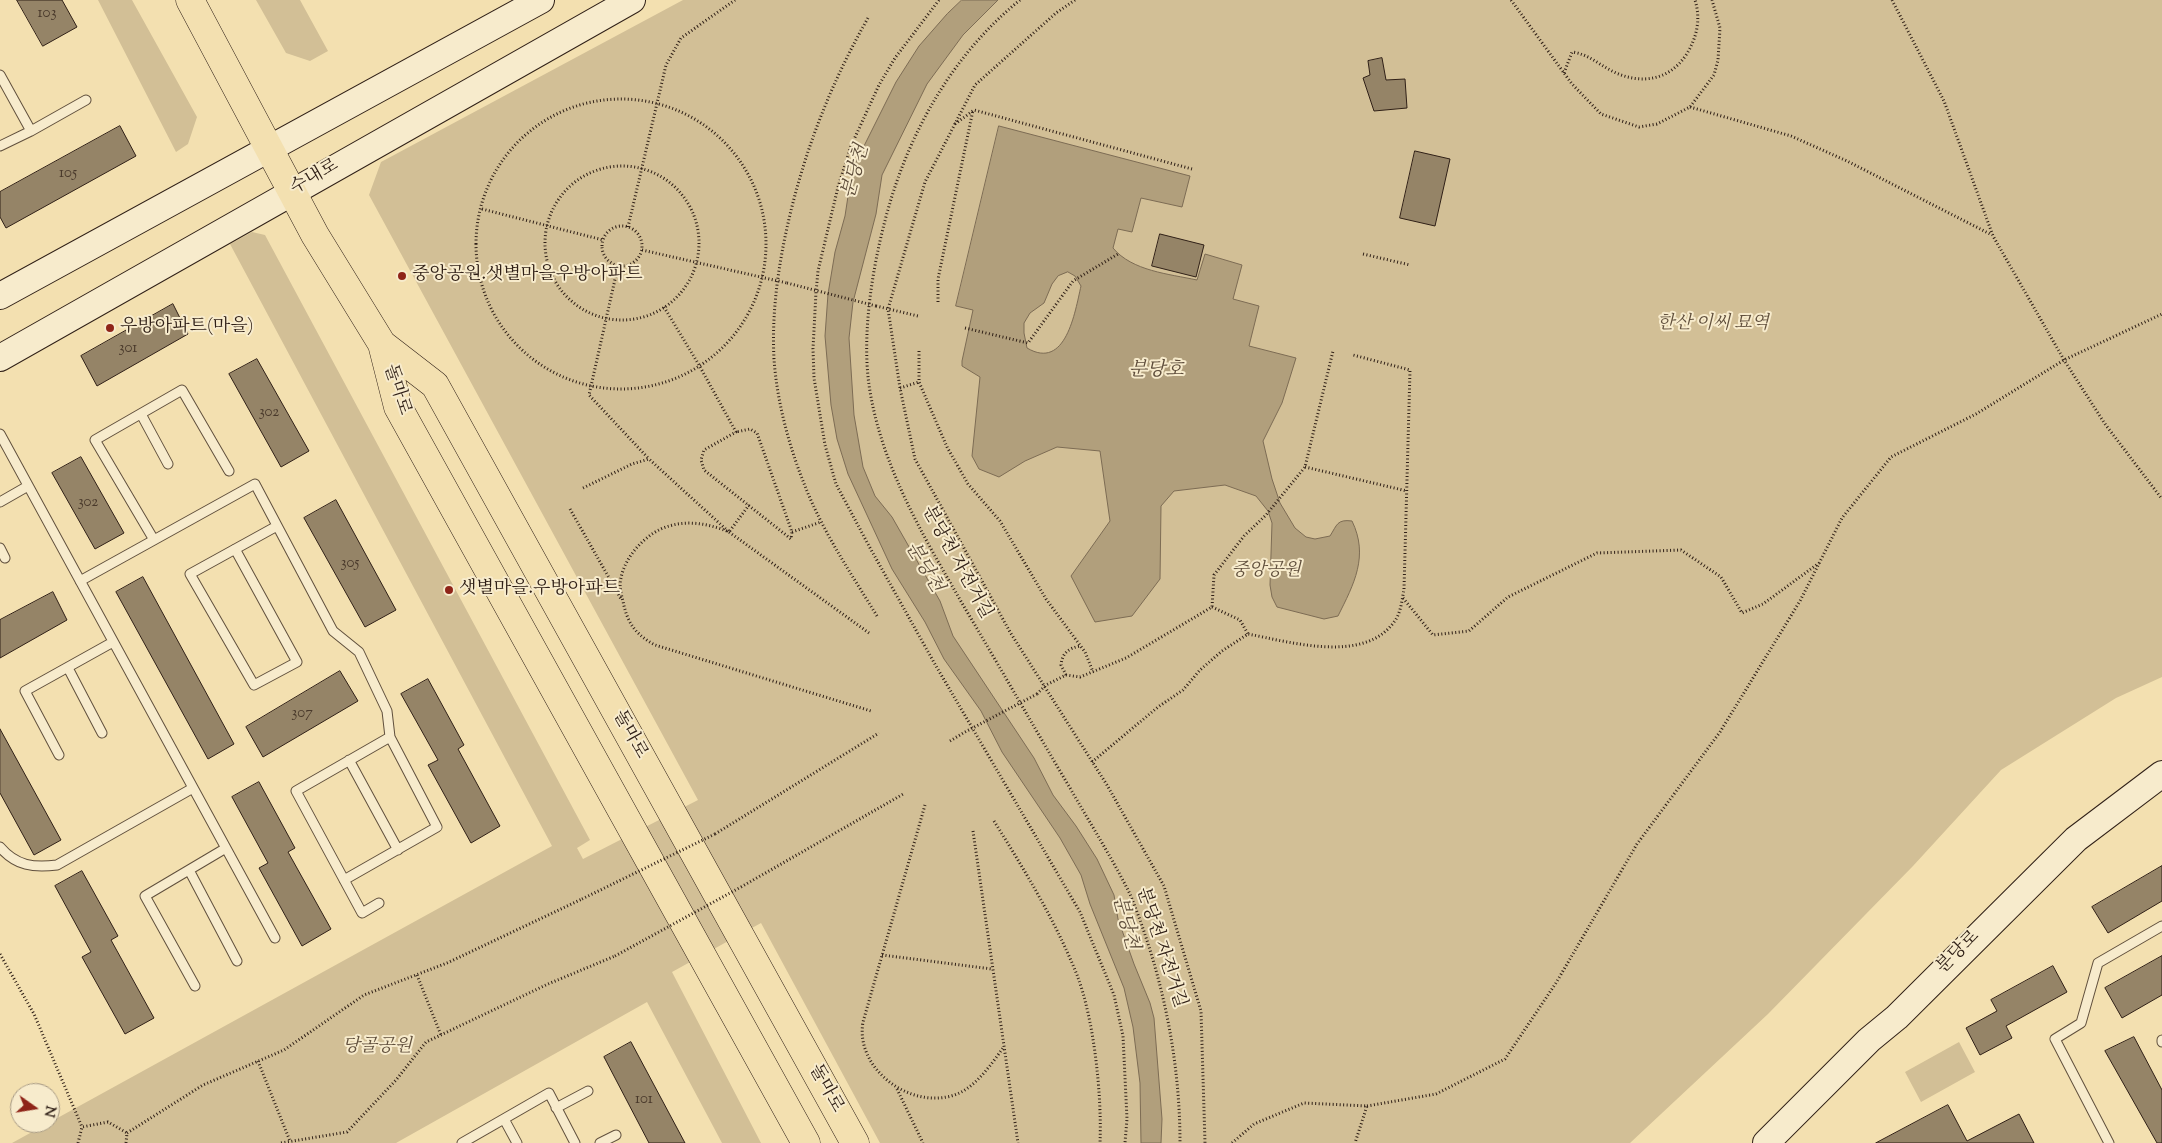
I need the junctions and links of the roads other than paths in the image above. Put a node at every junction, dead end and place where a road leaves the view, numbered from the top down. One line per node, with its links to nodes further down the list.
1 (190, 0): 8 (main road, 돌마로)
2 (541, 0): 8 (main road)
3 (632, 0): 9 (main road, 수내로)
4 (0, 75): 6 (lane)
5 (86, 100): 6 (lane)
6 (31, 131): 7 (lane)
7 (0, 146)
8 (268, 149): 9 (main road, 돌마로); 10 (main road)
9 (291, 192): 11 (main road, 돌마로); 12 (main road, 수내로)
10 (0, 296)
11 (382, 344): 51 (main road, 돌마로); 52 (main road, 돌마로)
12 (0, 358)
13 (141, 414): 15 (lane); 16 (lane); 20 (lane)
14 (0, 434): 17 (lane)
15 (168, 464)
16 (229, 471)
17 (28, 486): 18 (lane); 24 (lane)
18 (0, 502)
19 (277, 526): 20 (lane); 22 (lane); 28 (lane)
20 (154, 540): 24 (lane)
21 (0, 548): 23 (lane)
22 (235, 549): 22 (lane)
23 (5, 558)
24 (80, 581): 25 (lane)
25 (113, 642): 26 (lane); 32 (lane)
26 (68, 668): 27 (lane); 29 (lane)
27 (102, 733)
28 (390, 737): 30 (lane); 35 (lane)
29 (59, 755)
30 (349, 760): 35 (lane); 37 (lane)
31 (2162, 774): 53 (main road, 분당로)
32 (193, 788): 33 (lane); 34 (lane)
33 (0, 847)
34 (226, 848): 36 (lane); 40 (lane)
35 (398, 850): 37 (lane)
36 (189, 870): 41 (lane); 42 (lane)
37 (344, 880): 38 (lane)
38 (379, 903)
39 (2162, 926): 54 (lane)
40 (275, 938)
41 (237, 961)
42 (195, 986)
43 (588, 1091): 44 (lane)
44 (556, 1108): 45 (lane); 49 (lane)
45 (504, 1119): 47 (lane); 48 (lane)
46 (616, 1135): 50 (lane)
47 (462, 1143)
48 (517, 1143)
49 (575, 1143)
50 (600, 1143)
51 (806, 1143)
52 (855, 1143)
53 (1766, 1143)
54 (2109, 1143)

